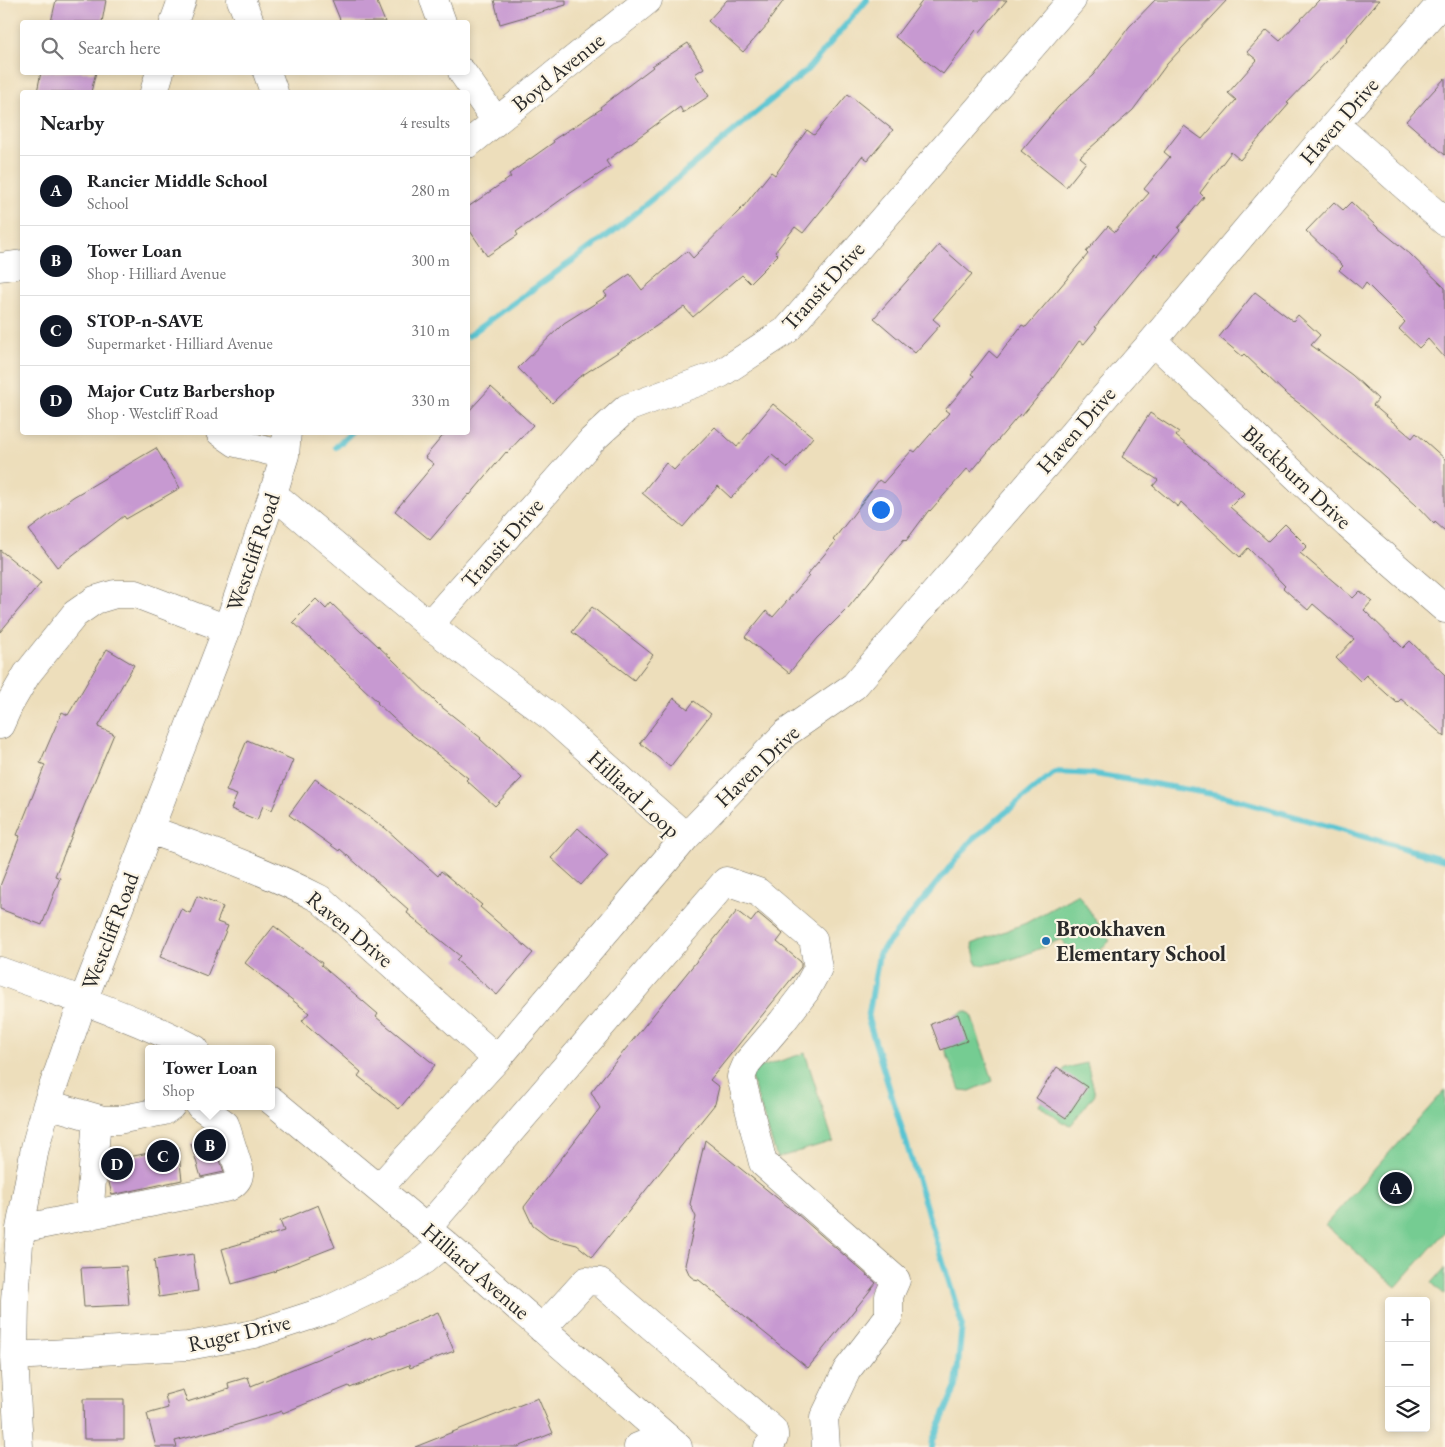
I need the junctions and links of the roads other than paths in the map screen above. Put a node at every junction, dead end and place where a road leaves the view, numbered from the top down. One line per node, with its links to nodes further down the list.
1 (182, 0): 7 (street)
2 (241, 0): 8 (street)
3 (434, 0): 9 (street)
4 (648, 0): 15 (street, Boyd Avenue)
5 (1072, 0): 26 (street, Transit Drive)
6 (1444, 0): 16 (street, Haven Drive)
7 (175, 20)
8 (249, 20)
9 (441, 20)
10 (159, 75): 13 (street)
11 (269, 75): 14 (street)
12 (464, 75): 15 (street)
13 (155, 90)
14 (273, 90)
15 (496, 121): 17 (street, Boyd Avenue)
16 (1335, 124): 18 (street); 21 (street, Haven Drive)
17 (470, 142)
18 (1445, 222)
19 (20, 264): 20 (street)
20 (0, 267)
21 (1153, 341): 25 (street, Blackburn Drive); 30 (street, Haven Drive)
22 (224, 435): 23 (street)
23 (286, 444): 24 (street, Westcliff Road)
24 (273, 494): 26 (street, Hilliard Loop); 27 (street, Westcliff Road)
25 (1445, 609)
26 (430, 625): 30 (street, Hilliard Loop)
27 (227, 630): 28 (street); 29 (street, Westcliff Road)
28 (0, 725)
29 (150, 830): 32 (street, Westcliff Road); 34 (street, Raven Drive)
30 (686, 837): 34 (street, Hilliard Loop)
31 (0, 971): 32 (street)
32 (83, 1001): 33 (street); 36 (street, Westcliff Road)
33 (186, 1045)
34 (496, 1060): 40 (street, Hilliard Loop)
35 (275, 1103): 40 (street, Hilliard Avenue)
36 (47, 1104): 39 (street); 42 (street, Westcliff Road)
37 (165, 1110): 39 (street)
38 (206, 1110): 41 (street)
39 (97, 1119): 41 (street)
40 (379, 1188): 43 (street, Hilliard Avenue)
41 (89, 1216): 42 (street)
42 (20, 1229): 45 (street, Westcliff Road)
43 (435, 1236): 44 (street, Hilliard Avenue); 45 (street, Ruger Drive); 50 (street, Ruger Drive)
44 (542, 1329): 46 (street, Hilliard Avenue); 47 (street)
45 (14, 1356): 48 (street, Westcliff Road)
46 (671, 1441): 49 (street)
47 (770, 1444)
48 (19, 1447)
49 (638, 1447)
50 (826, 1447)

